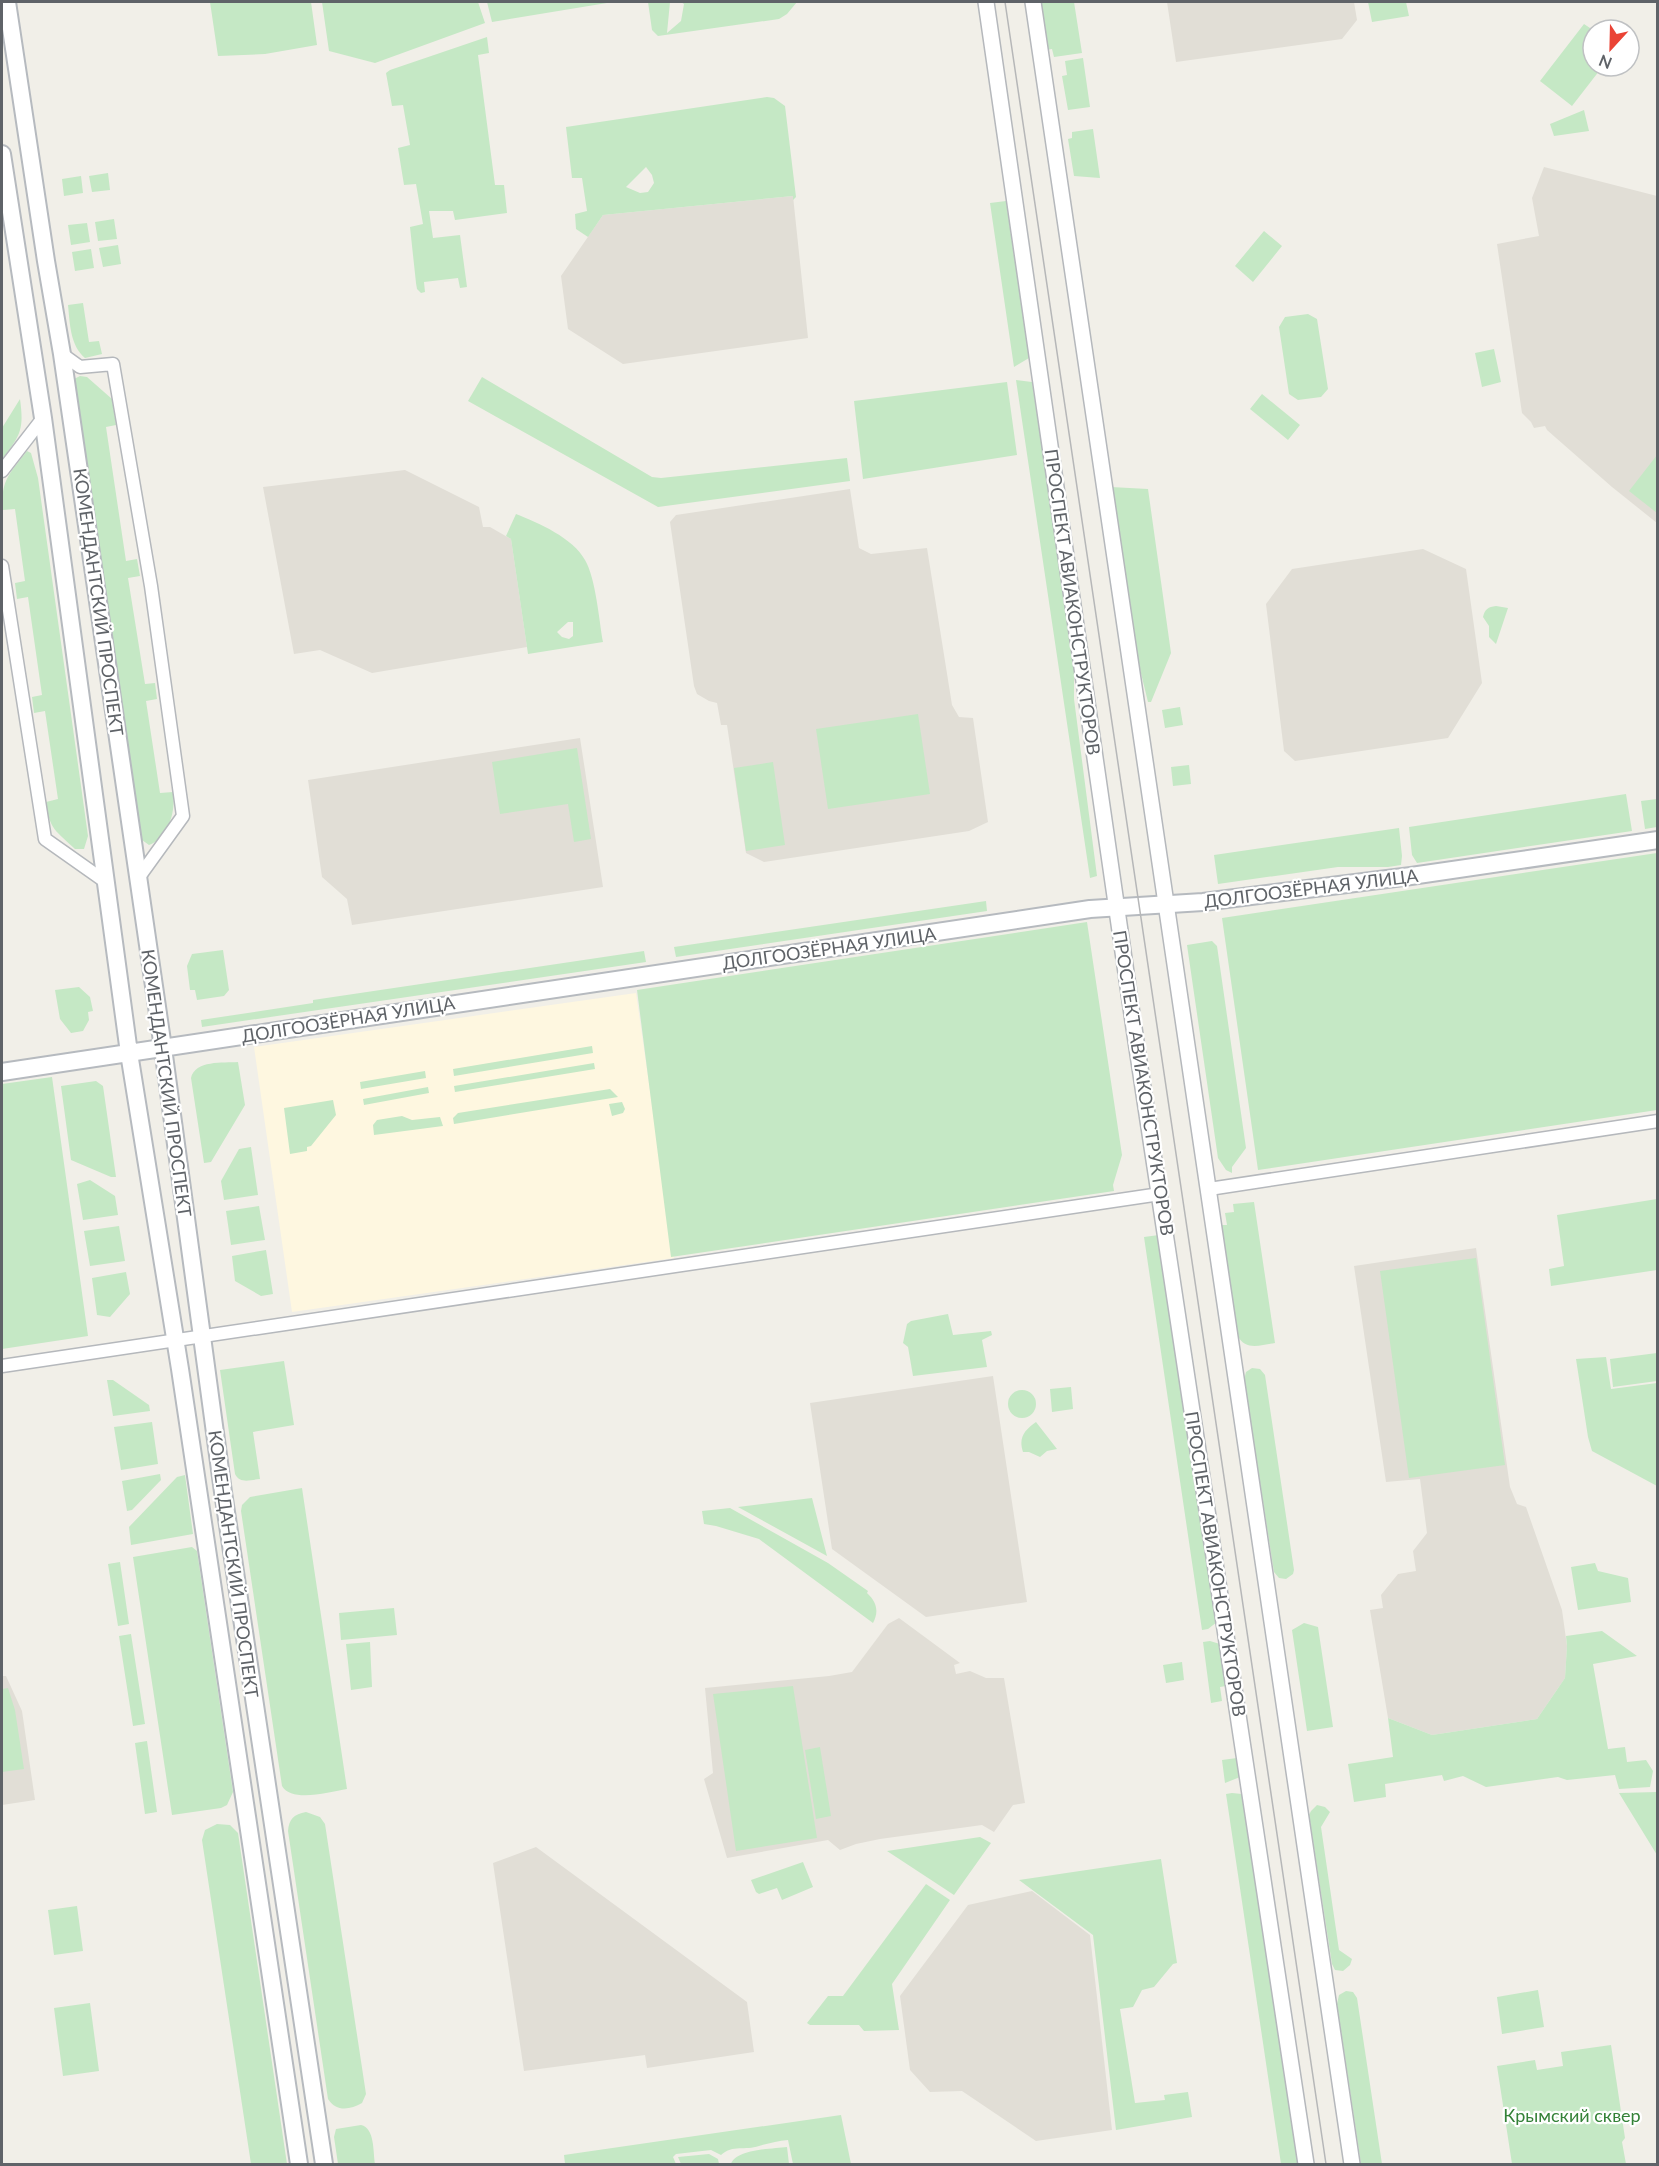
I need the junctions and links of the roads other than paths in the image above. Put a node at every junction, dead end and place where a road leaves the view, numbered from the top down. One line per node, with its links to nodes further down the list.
1 (7, 2): 5 (main road, КОМЕНДАНТСКИЙ ПРОСПЕКТ)
2 (986, 2): 13 (street, ПРОСПЕКТ АВИАКОНСТРУКТОРОВ)
3 (1033, 2): 12 (street)
4 (2, 156): 6 (main road, КОМЕНДАНТСКИЙ ПРОСПЕКТ)
5 (63, 354): 10 (main road, КОМЕНДАНТСКИЙ ПРОСПЕКТ); 10 (street)
6 (43, 418): 7 (street); 11 (main road, КОМЕНДАНТСКИЙ ПРОСПЕКТ)
7 (2, 471)
8 (2, 566): 11 (street)
9 (1658, 840): 12 (main road, ДОЛГООЗЁРНАЯ УЛИЦА)
10 (139, 877): 14 (main road, КОМЕНДАНТСКИЙ ПРОСПЕКТ)
11 (106, 882): 15 (main road, КОМЕНДАНТСКИЙ ПРОСПЕКТ)
12 (1166, 905): 13 (main road, ДОЛГООЗЁРНАЯ УЛИЦА); 18 (street)
13 (1117, 908): 14 (main road, ДОЛГООЗЁРНАЯ УЛИЦА); 19 (street, ПРОСПЕКТ АВИАКОНСТРУКТОРОВ)
14 (163, 1048): 15 (main road, ДОЛГООЗЁРНАЯ УЛИЦА); 20 (main road, КОМЕНДАНТСКИЙ ПРОСПЕКТ)
15 (129, 1053): 16 (main road, ДОЛГООЗЁРНАЯ УЛИЦА); 21 (main road, КОМЕНДАНТСКИЙ ПРОСПЕКТ)
16 (2, 1072)
17 (1658, 1121): 18 (street)
18 (1209, 1189): 26 (street)
19 (1160, 1194): 20 (street); 25 (street, ПРОСПЕКТ АВИАКОНСТРУКТОРОВ)
20 (202, 1337): 21 (street); 24 (main road, КОМЕНДАНТСКИЙ ПРОСПЕКТ)
21 (176, 1341): 22 (street); 23 (main road, КОМЕНДАНТСКИЙ ПРОСПЕКТ)
22 (2, 1366)
23 (299, 2164)
24 (324, 2164)
25 (1306, 2164)
26 (1353, 2164)

